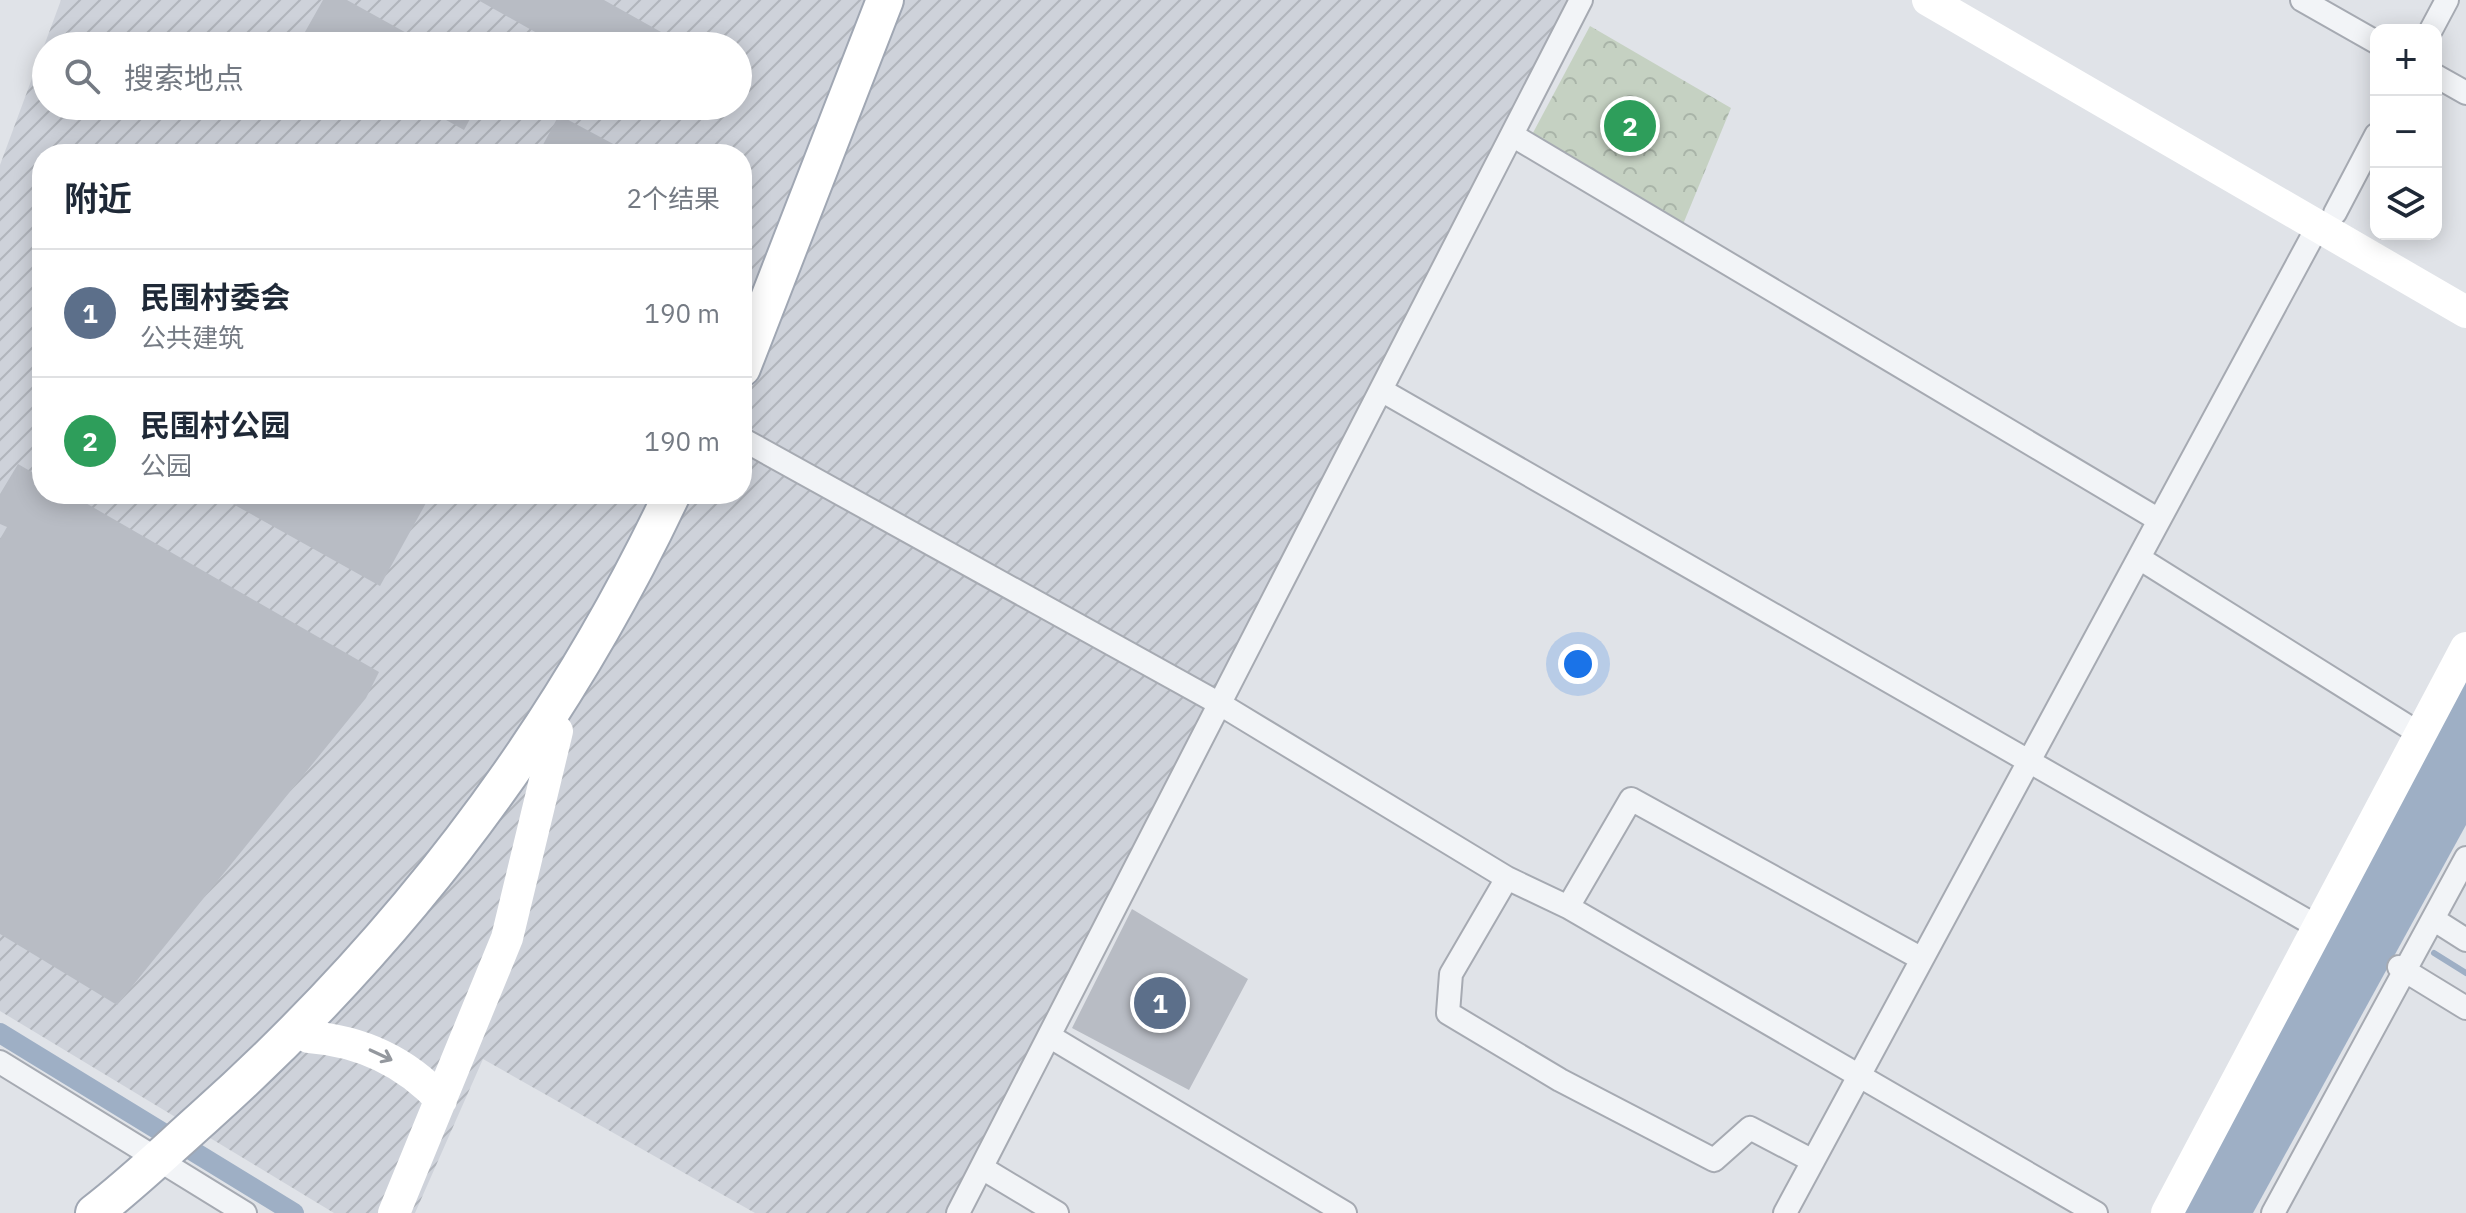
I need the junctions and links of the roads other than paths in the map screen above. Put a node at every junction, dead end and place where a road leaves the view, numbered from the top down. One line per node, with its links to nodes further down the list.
1 (866, 0): 16 (main road)
2 (885, 0): 18 (main road)
3 (1581, 0): 12 (street)
4 (1928, 0): 14 (street)
5 (1972, 0): 14 (street)
6 (2302, 0): 9 (street)
7 (2447, 0): 8 (street)
8 (2434, 24)
9 (2370, 39)
10 (2442, 79): 11 (street)
11 (2466, 93)
12 (1512, 135): 19 (street); 23 (street)
13 (2370, 145): 14 (street)
14 (2327, 220): 15 (street); 17 (street); 23 (street)
15 (2466, 290)
16 (752, 303)
17 (2466, 312)
18 (752, 342)
19 (1381, 390): 26 (street); 29 (street)
20 (752, 445): 26 (street)
21 (667, 504): 44 (main road)
22 (684, 504): 27 (main road)
23 (2159, 520): 24 (street)
24 (2139, 558): 28 (street); 29 (street)
25 (2466, 648): 28 (street)
26 (1220, 704): 31 (street); 39 (street)
27 (557, 731): 40 (main road); 43 (street)
28 (2420, 734): 34 (street)
29 (2029, 761): 34 (street); 36 (street)
30 (2466, 858): 33 (street)
31 (1507, 878): 32 (street); 46 (street)
32 (1568, 907): 36 (street); 42 (street)
33 (2433, 919): 35 (street); 37 (street)
34 (2318, 927): 57 (street)
35 (2466, 940)
36 (1922, 959): 42 (street)
37 (2402, 968): 38 (street); 58 (street)
38 (2466, 1008)
39 (1049, 1036): 47 (street); 54 (street)
40 (309, 1037): 43 (street, one-way to 43); 44 (main road)
41 (0, 1062): 45 (street)
42 (1859, 1075): 46 (street); 56 (street)
43 (441, 1100): 51 (street)
44 (203, 1129): 45 (main road)
45 (171, 1160): 48 (main road); 49 (main road); 50 (street)
46 (1813, 1161): 55 (street)
47 (982, 1168): 52 (street); 53 (street)
48 (94, 1213)
49 (115, 1213)
50 (245, 1213)
51 (394, 1213)
52 (958, 1213)
53 (1057, 1213)
54 (1345, 1213)
55 (1785, 1213)
56 (2096, 1213)
57 (2167, 1213)
58 (2273, 1213)

